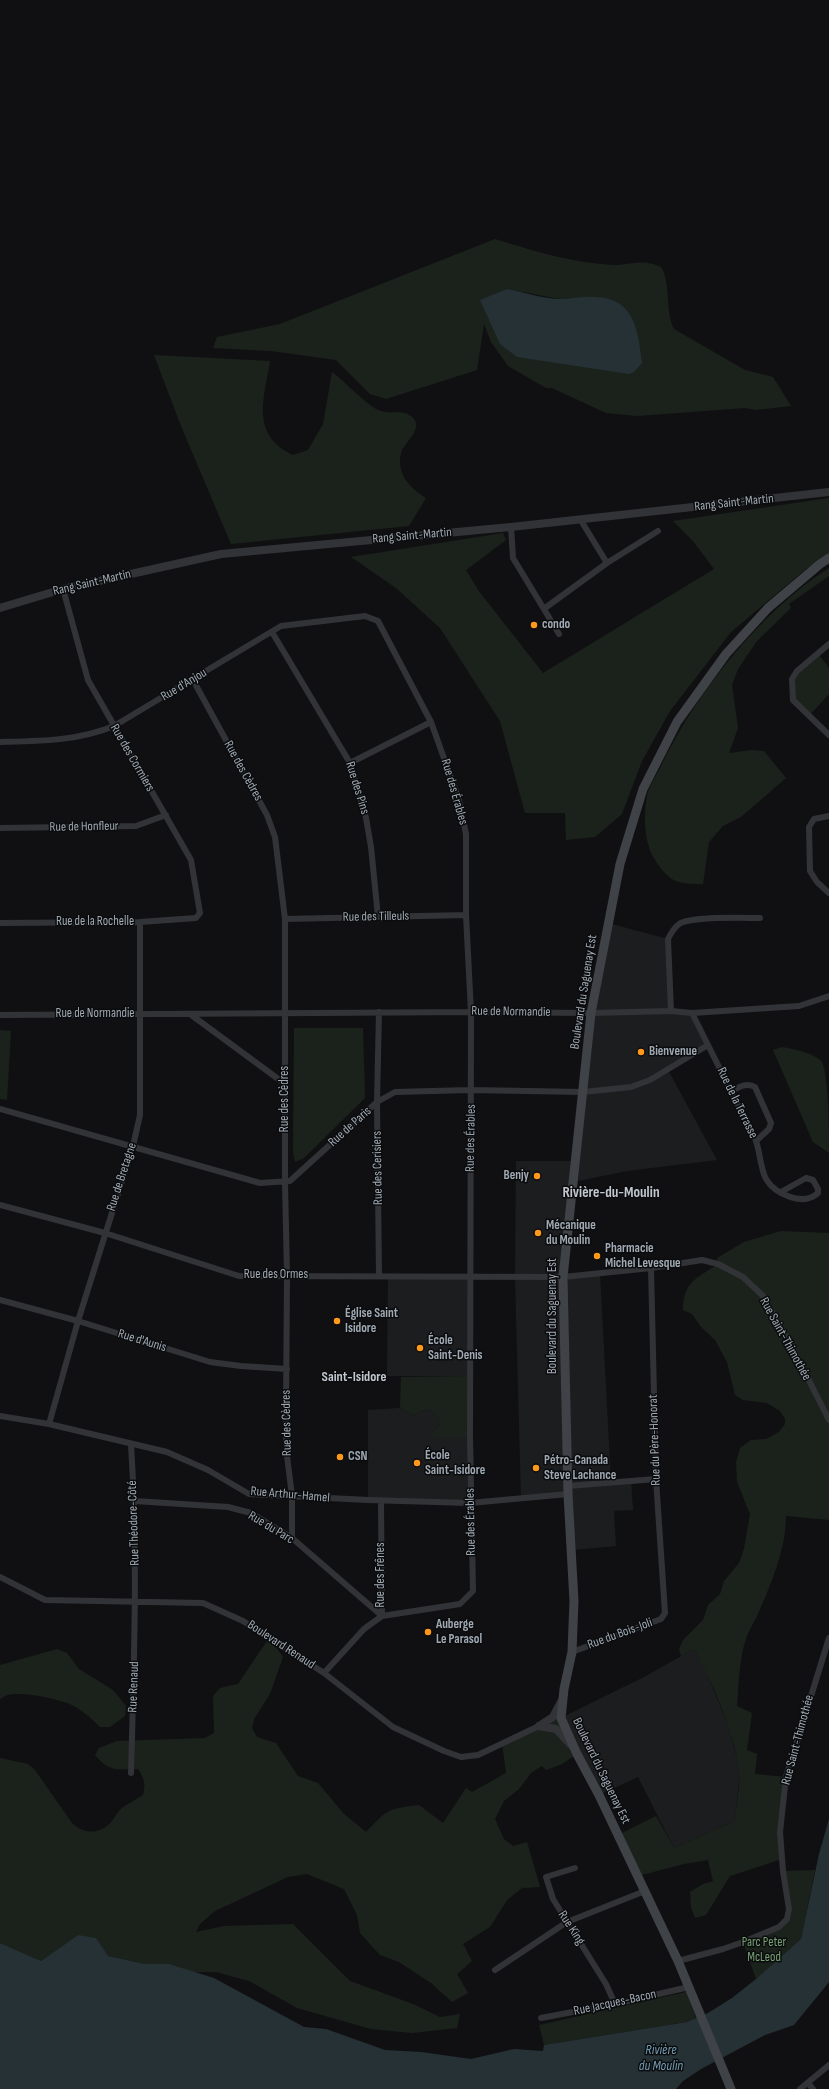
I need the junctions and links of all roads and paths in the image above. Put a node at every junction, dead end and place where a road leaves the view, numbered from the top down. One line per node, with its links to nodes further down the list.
1 (829, 492): 2 (street, Rang Saint-Martin)
2 (580, 519): 3 (street, Rang Saint-Martin); 6 (street)
3 (511, 527): 7 (street, Rang Saint-Martin); 9 (street)
4 (658, 531): 6 (street)
5 (829, 558): 36 (main road, Boulevard du Saguenay Est)
6 (607, 563): 9 (street)
7 (63, 589): 8 (street, Rang Saint-Martin); 16 (street, Rue des Cormiers)
8 (0, 608)
9 (545, 608): 12 (street)
10 (365, 616): 11 (street, Rue d'Anjou); 15 (street, Rue des Érables)
11 (272, 632): 14 (street, Rue d'Anjou); 19 (street, Rue des Pins)
12 (559, 634)
13 (829, 644): 17 (street)
14 (193, 680): 16 (street, Rue d'Anjou); 28 (street, Rue des Cèdres)
15 (431, 722): 19 (street); 24 (street, Rue des Érables)
16 (114, 726): 18 (street, Rue d'Anjou); 20 (street, Rue des Cormiers)
17 (829, 735)
18 (0, 742)
19 (350, 763): 25 (street, Rue des Pins)
20 (166, 815): 22 (street, Rue de Honfleur); 26 (street, Rue des Cormiers)
21 (829, 816): 23 (street)
22 (0, 828)
23 (829, 893)
24 (466, 915): 25 (street, Rue des Tilleuls); 34 (street, Rue des Érables)
25 (378, 917): 28 (street, Rue des Tilleuls)
26 (190, 918): 29 (street, Rue de la Rochelle)
27 (760, 918): 32 (street)
28 (286, 919): 39 (street, Rue des Cèdres)
29 (140, 922): 30 (street, Rue de la Rochelle); 35 (street, Rue de Bretagne)
30 (0, 923)
31 (829, 996): 37 (street, Rue de Normandie)
32 (671, 1011): 36 (street, Rue de Normandie); 37 (street, Rue de Normandie)
33 (379, 1012): 34 (street, Rue de Normandie); 39 (street, Rue de Normandie); 46 (street, Rue des Cerisiers)
34 (471, 1012): 36 (street, Rue de Normandie); 43 (street, Rue des Érables)
35 (141, 1013): 38 (street, Rue de Normandie); 40 (street, Rue de Normandie); 49 (street, Rue de Bretagne)
36 (591, 1013): 45 (main road, Boulevard du Saguenay Est)
37 (692, 1013): 41 (street, Rue de la Terrasse)
38 (190, 1014): 39 (street, Rue de Normandie); 42 (street)
39 (285, 1014): 42 (street, Rue des Cèdres)
40 (0, 1015)
41 (708, 1045): 44 (street, Rue de la Terrasse); 45 (street, Rue de Paris)
42 (285, 1084): 50 (street, Rue des Cèdres)
43 (471, 1090): 45 (street, Rue de Paris); 46 (street, Rue de Paris); 58 (street, Rue des Érables)
44 (731, 1090): 48 (street, Rue de la Terrasse); 48 (street)
45 (583, 1092): 57 (main road, Boulevard du Saguenay Est)
46 (377, 1102): 50 (street, Rue de Paris); 56 (street, Rue des Cerisiers)
47 (0, 1109): 49 (street)
48 (756, 1141): 51 (street, Rue de la Terrasse)
49 (133, 1146): 50 (street); 53 (street, Rue de Bretagne)
50 (284, 1182): 55 (street, Rue des Cèdres)
51 (781, 1192): 51 (street, Rue de la Terrasse)
52 (0, 1205): 53 (street, Rue des Ormes)
53 (104, 1233): 55 (street, Rue des Ormes); 60 (street, Rue de Bretagne)
54 (651, 1268): 57 (street, Rue Saint-Thimothée); 63 (street, Rue Saint-Thimothée); 66 (street, Rue du Père-Honorat)
55 (287, 1275): 56 (street, Rue des Ormes); 61 (street, Rue des Cèdres)
56 (379, 1275): 58 (street, Rue des Ormes)
57 (563, 1277): 58 (street, Rue des Ormes); 67 (main road, Boulevard du Saguenay Est)
58 (470, 1278): 71 (street, Rue des Érables)
59 (0, 1300): 60 (street, Rue d'Aunis)
60 (78, 1321): 61 (street, Rue d'Aunis); 64 (street, Rue de Bretagne)
61 (287, 1369): 68 (street, Rue des Cèdres)
62 (0, 1416): 64 (street, Rue Arthur-Hamel)
63 (829, 1420)
64 (49, 1424): 65 (street, Rue Arthur-Hamel)
65 (131, 1444): 68 (street, Rue Arthur-Hamel); 69 (street, Rue Théodore-Côté)
66 (656, 1479): 67 (street, Rue Arthur-Hamel); 75 (street, Rue du Père-Honorat)
67 (568, 1490): 71 (street, Rue Arthur-Hamel); 78 (main road, Boulevard du Saguenay Est)
68 (292, 1496): 70 (street, Rue Arthur-Hamel); 72 (street, Rue des Cèdres)
69 (134, 1501): 72 (street, Rue du Parc); 74 (street, Rue Théodore-Côté)
70 (381, 1501): 71 (street, Rue Arthur-Hamel); 76 (street, Rue des Frênes)
71 (470, 1503): 76 (street, Rue des Érables)
72 (292, 1538): 76 (street, Rue du Parc)
73 (0, 1577): 74 (street, Boulevard Renaud)
74 (136, 1602): 79 (street, Boulevard Renaud); 83 (street, Rue Renaud)
75 (665, 1613): 78 (street, Rue du Bois-Joli)
76 (382, 1616): 79 (street, Rue des Frênes)
77 (829, 1638): 87 (street, Rue Saint-Thimothée)
78 (572, 1652): 80 (main road, Boulevard du Saguenay Est)
79 (324, 1673): 81 (street, Boulevard Renaud)
80 (564, 1689): 81 (street); 82 (main road, Boulevard du Saguenay Est)
81 (539, 1726): 82 (street)
82 (577, 1754): 85 (main road, Boulevard du Saguenay Est)
83 (131, 1773)
84 (575, 1868): 86 (street, Rue King)
85 (645, 1891): 86 (street); 87 (main road, Boulevard du Saguenay Est)
86 (567, 1922): 88 (street); 90 (street, Rue King)
87 (678, 1961): 89 (main road, Boulevard du Saguenay Est)
88 (495, 1970)
89 (689, 1987): 90 (street, Rue Jacques-Bacon); 94 (main road, Boulevard du Saguenay Est)
90 (615, 2004): 91 (street, Rue Jacques-Bacon)
91 (541, 2018)
92 (829, 2065): 93 (street)
93 (808, 2083): 95 (street); 96 (street)
94 (731, 2089)
95 (800, 2089)
96 (814, 2089)

